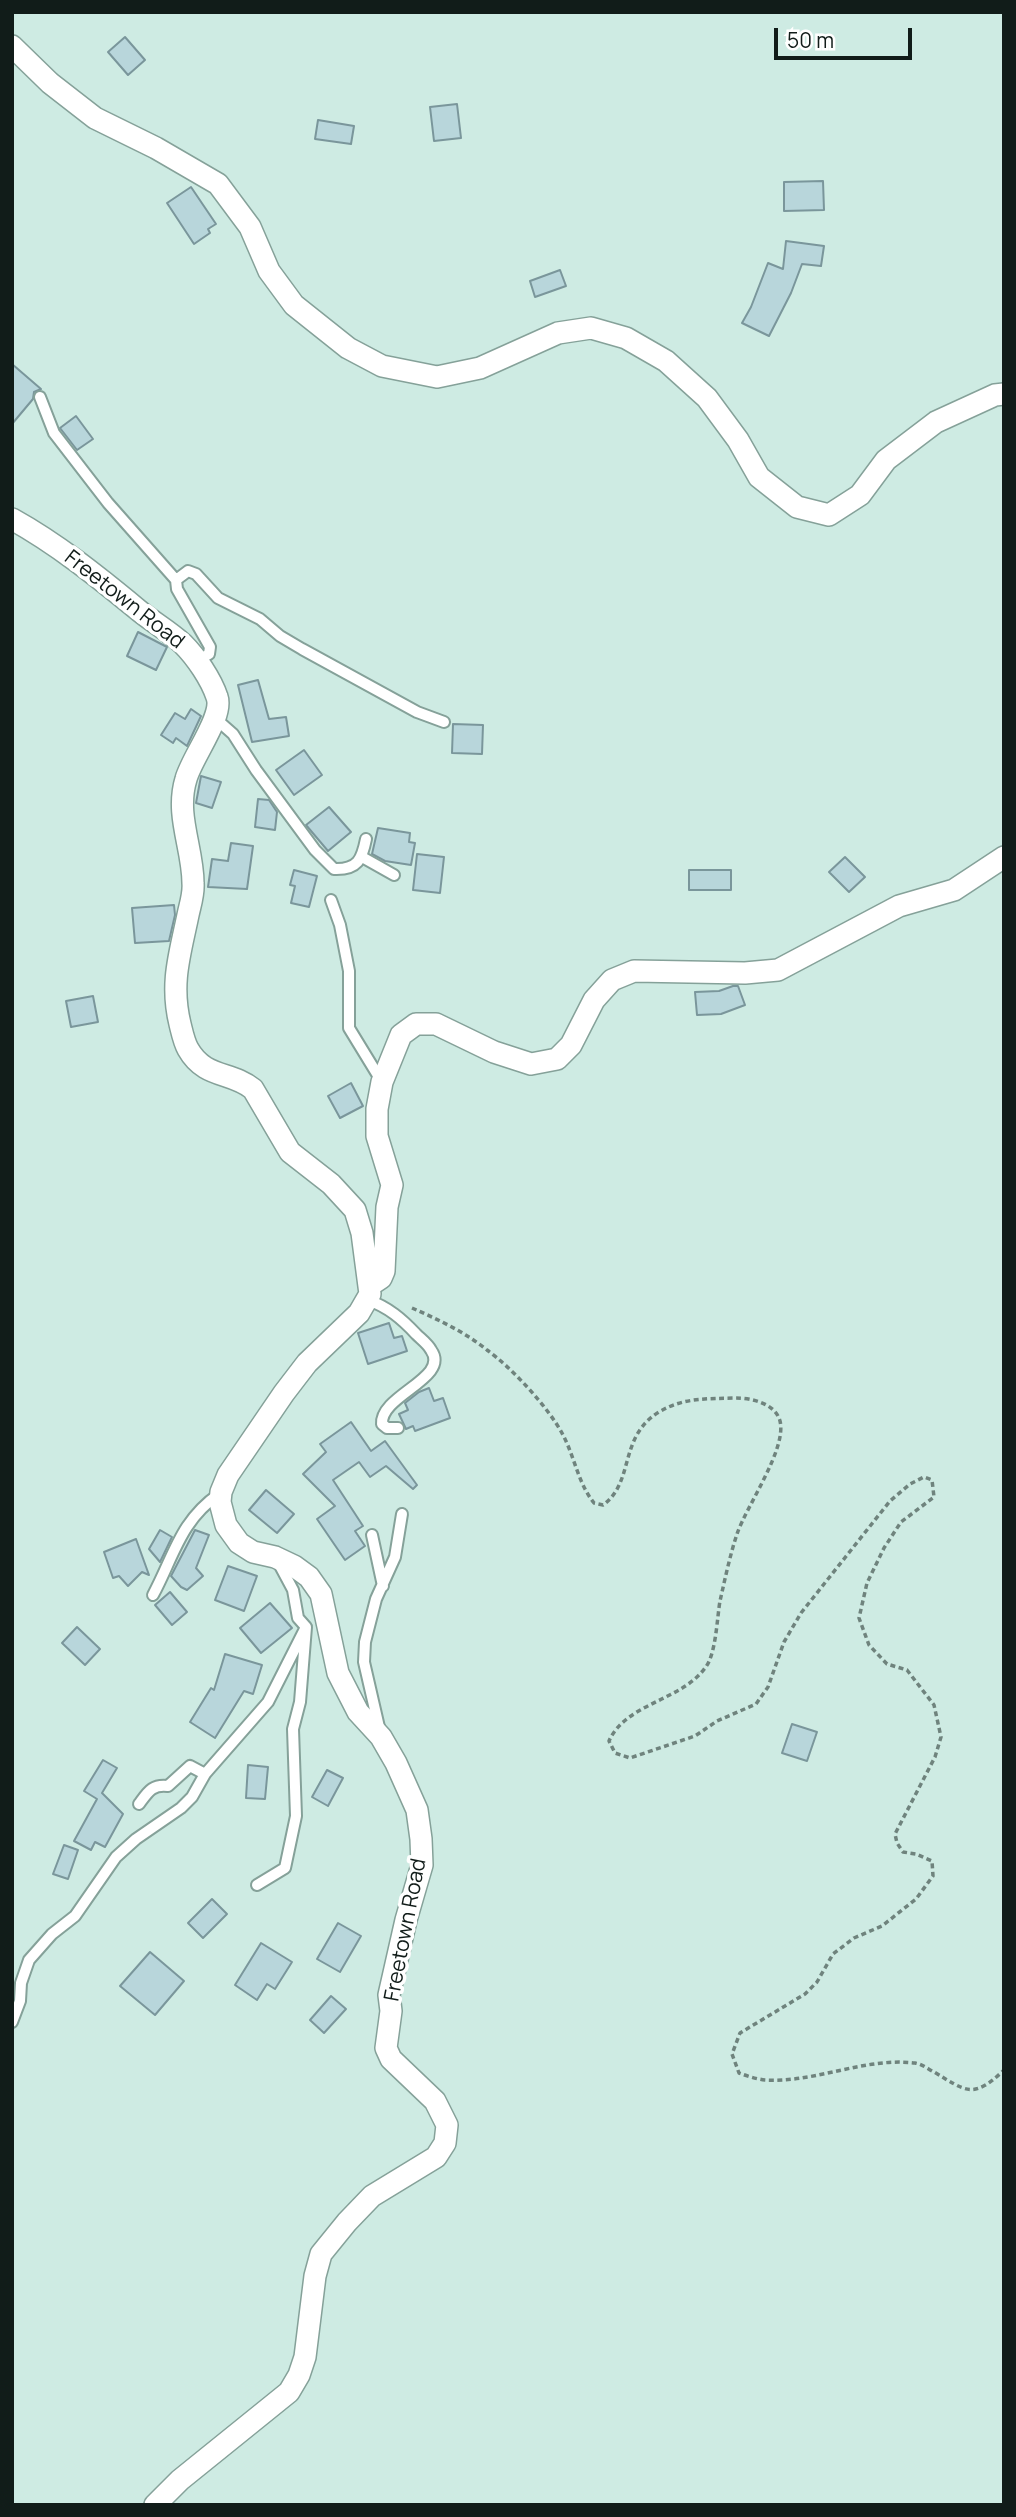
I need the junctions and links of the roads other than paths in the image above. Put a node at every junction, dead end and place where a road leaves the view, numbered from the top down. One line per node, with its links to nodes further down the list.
1 (12, 46): 2 (street)
2 (1004, 394)
3 (40, 397): 5 (lane)
4 (12, 519): 6 (street, Freetown Road)
5 (176, 580): 6 (lane); 8 (lane)
6 (197, 661): 7 (street, Freetown Road)
7 (216, 719): 10 (lane); 15 (street)
8 (444, 722)
9 (366, 839): 10 (lane)
10 (362, 857): 12 (lane)
11 (1004, 857): 14 (street)
12 (394, 875)
13 (331, 900): 14 (lane)
14 (382, 1082): 15 (street)
15 (369, 1293): 16 (lane); 17 (street)
16 (398, 1428)
17 (221, 1492): 20 (street, Freetown Road); 22 (lane)
18 (402, 1514): 21 (lane)
19 (372, 1535): 21 (lane)
20 (275, 1557): 23 (lane); 24 (street, Freetown Road)
21 (383, 1586): 24 (lane)
22 (153, 1595)
23 (306, 1627): 25 (lane); 27 (lane)
24 (381, 1737): 29 (street, Freetown Road)
25 (205, 1774): 26 (lane); 28 (lane)
26 (139, 1804)
27 (257, 1885)
28 (12, 2022)
29 (155, 2505)

